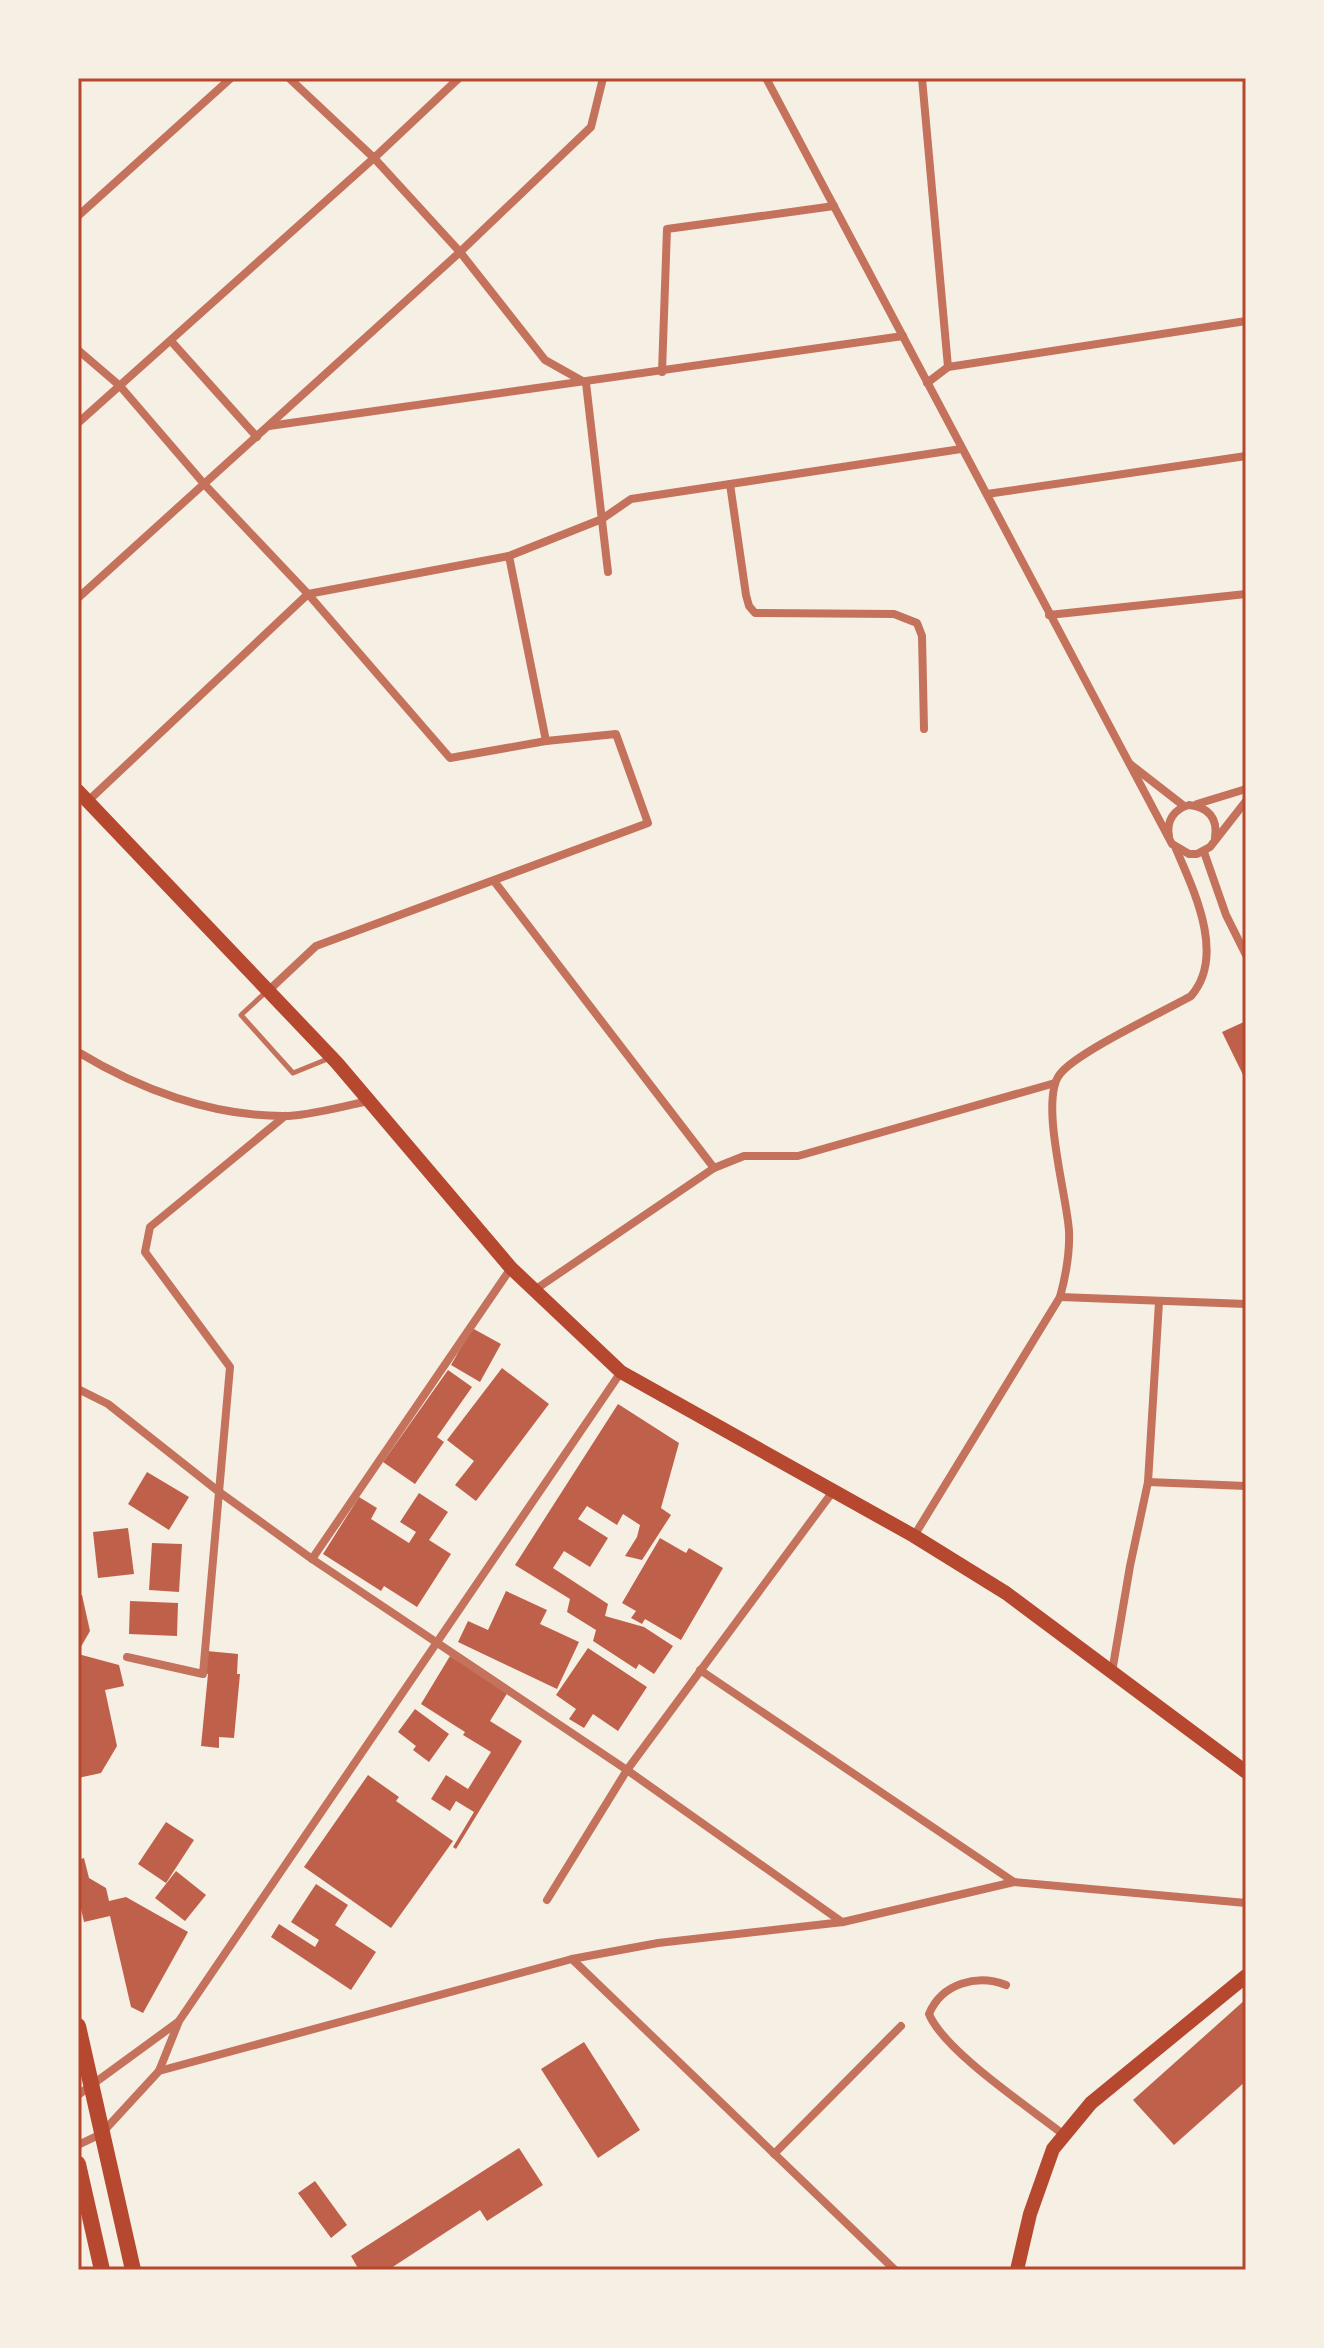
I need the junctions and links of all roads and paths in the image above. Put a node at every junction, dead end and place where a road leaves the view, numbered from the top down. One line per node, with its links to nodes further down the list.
1 (231, 78): 9 (street)
2 (289, 78): 7 (street)
3 (459, 78): 7 (street)
4 (603, 78): 10 (street)
5 (766, 78): 8 (street)
6 (922, 78): 15 (street)
7 (374, 158): 10 (street); 13 (street)
8 (834, 206): 12 (street); 16 (street)
9 (78, 216)
10 (460, 252): 17 (street); 21 (street)
11 (1246, 321): 15 (street)
12 (903, 336): 16 (street); 18 (street)
13 (171, 341): 19 (street); 22 (street)
14 (78, 350): 19 (street)
15 (948, 367): 18 (street)
16 (662, 372): 17 (street)
17 (586, 383): 21 (street); 28 (street)
18 (927, 383): 23 (street)
19 (120, 386): 20 (street); 26 (street)
20 (78, 423)
21 (268, 426): 22 (street)
22 (257, 437): 26 (street)
23 (961, 449): 25 (street); 27 (street)
24 (1246, 456): 27 (street)
25 (730, 484): 28 (street); 35 (street)
26 (205, 485): 31 (street); 33 (street)
27 (987, 494): 34 (street)
28 (602, 519): 29 (street); 30 (street)
29 (509, 556): 31 (street); 36 (street)
30 (608, 572)
31 (308, 594): 36 (street); 39 (street)
32 (1246, 594): 34 (street)
33 (78, 598)
34 (1049, 615): 37 (street)
35 (924, 729)
36 (546, 741): 47 (street)
37 (1126, 761): 42 (street); 43 (street)
38 (1246, 789): 41 (street)
39 (83, 796): 49 (main road)
40 (1246, 801): 44 (street)
41 (1195, 805): 42 (street); 44 (street)
42 (1184, 806): 43 (street)
43 (1169, 838): 45 (street)
44 (1214, 841): 46 (street)
45 (1176, 848): 46 (street); 52 (street)
46 (1204, 852): 48 (street)
47 (494, 881): 49 (street); 55 (street)
48 (1246, 955)
49 (268, 991): 51 (main road); 51 (lane)
50 (78, 1052): 54 (street)
51 (332, 1057): 53 (main road)
52 (1055, 1083): 55 (street); 58 (street)
53 (369, 1101): 54 (street); 56 (main road)
54 (285, 1116): 66 (street)
55 (714, 1168): 57 (street)
56 (511, 1268): 57 (main road); 68 (street)
57 (536, 1289): 61 (main road)
58 (1060, 1297): 59 (street); 67 (street)
59 (1159, 1302): 60 (street); 63 (street)
60 (1246, 1304)
61 (621, 1372): 65 (main road); 69 (street)
62 (78, 1389): 66 (street)
63 (1148, 1482): 64 (street); 72 (street)
64 (1246, 1486)
65 (834, 1490): 67 (main road); 71 (street)
66 (218, 1491): 68 (street); 70 (street)
67 (914, 1536): 72 (main road)
68 (312, 1559): 69 (street)
69 (436, 1641): 73 (street); 82 (street)
70 (127, 1657)
71 (700, 1670): 73 (street); 75 (street)
72 (1112, 1672): 74 (main road)
73 (627, 1770): 76 (street); 78 (street)
74 (1246, 1772)
75 (1014, 1882): 77 (street); 78 (street)
76 (547, 1900)
77 (1246, 1903)
78 (843, 1922): 79 (street)
79 (572, 1959): 85 (street); 90 (street)
80 (1246, 1976): 88 (main road)
81 (1006, 1985): 88 (street)
82 (179, 2021): 85 (street); 86 (street)
83 (78, 2026): 86 (main road)
84 (901, 2026): 90 (street)
85 (159, 2071): 87 (street)
86 (84, 2090): 87 (main road)
87 (101, 2134): 89 (street); 93 (main road)
88 (1064, 2135): 95 (main road)
89 (78, 2145)
90 (774, 2154): 94 (street)
91 (78, 2164): 92 (main road)
92 (102, 2270)
93 (133, 2270)
94 (895, 2270)
95 (1017, 2270)

